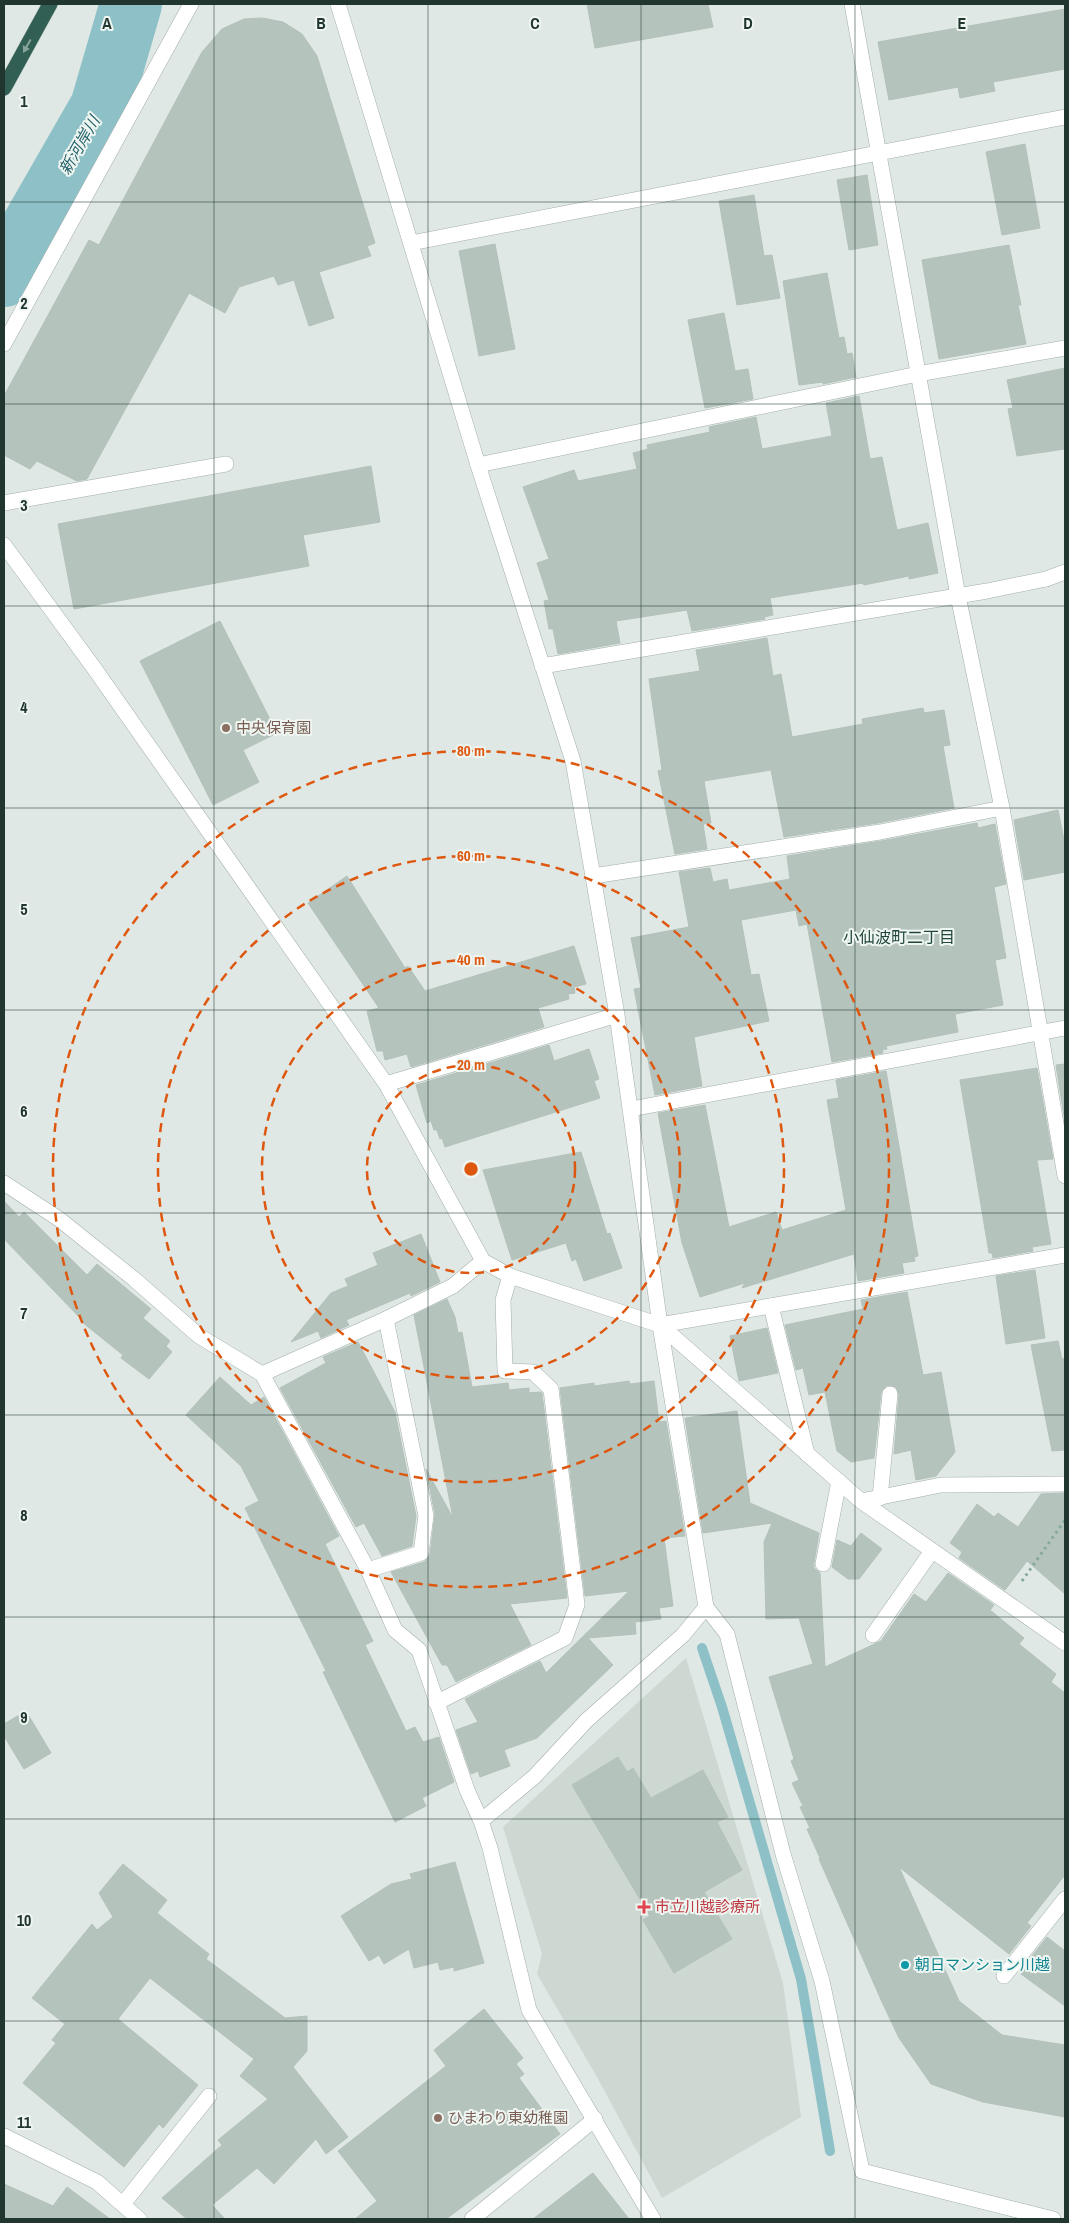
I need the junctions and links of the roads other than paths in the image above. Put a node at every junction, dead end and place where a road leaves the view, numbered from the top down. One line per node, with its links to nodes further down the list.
1 (50, 4): 5 (highway, one-way to 5)
2 (191, 4): 9 (street)
3 (338, 4): 8 (street)
4 (852, 4): 7 (street)
5 (4, 88)
6 (1065, 117): 7 (street)
7 (879, 153): 8 (street); 11 (street)
8 (411, 244): 13 (street)
9 (4, 344)
10 (1065, 348): 11 (street)
11 (918, 374): 13 (street); 17 (street)
12 (226, 464): 14 (street)
13 (478, 465): 18 (street)
14 (4, 503)
15 (4, 545): 24 (street)
16 (1065, 572): 17 (street)
17 (958, 596): 18 (street); 19 (street)
18 (542, 666): 20 (street)
19 (1002, 808): 20 (street); 23 (street)
20 (593, 876): 21 (street)
21 (617, 1015): 24 (street); 25 (street)
22 (1065, 1028): 23 (street)
23 (1039, 1032): 25 (street); 26 (street)
24 (386, 1084): 29 (street)
25 (631, 1109): 33 (street)
26 (1065, 1176)
27 (4, 1183): 34 (street)
28 (1065, 1255): 31 (street)
29 (483, 1261): 30 (street); 32 (street)
30 (510, 1276): 33 (street); 47 (street)
31 (771, 1306): 33 (street); 36 (street)
32 (386, 1318): 34 (street); 43 (street)
33 (660, 1325): 36 (street); 44 (street)
34 (262, 1374): 43 (street)
35 (890, 1394): 39 (street)
36 (807, 1454): 37 (street)
37 (839, 1481): 40 (street); 42 (street)
38 (1065, 1484): 39 (street)
39 (880, 1498): 40 (street)
40 (862, 1502): 41 (street)
41 (932, 1551): 45 (street); 46 (street)
42 (823, 1564)
43 (368, 1570): 47 (street)
44 (706, 1607): 48 (street); 58 (street)
45 (873, 1635)
46 (1065, 1644)
47 (436, 1703): 48 (street)
48 (481, 1821): 52 (street)
49 (1065, 1899): 50 (street)
50 (1004, 1976)
51 (209, 2096): 54 (street)
52 (595, 2120): 56 (street); 57 (street)
53 (4, 2136): 54 (street)
54 (123, 2204): 55 (street)
55 (139, 2219)
56 (472, 2219)
57 (654, 2219)
58 (1053, 2219)

